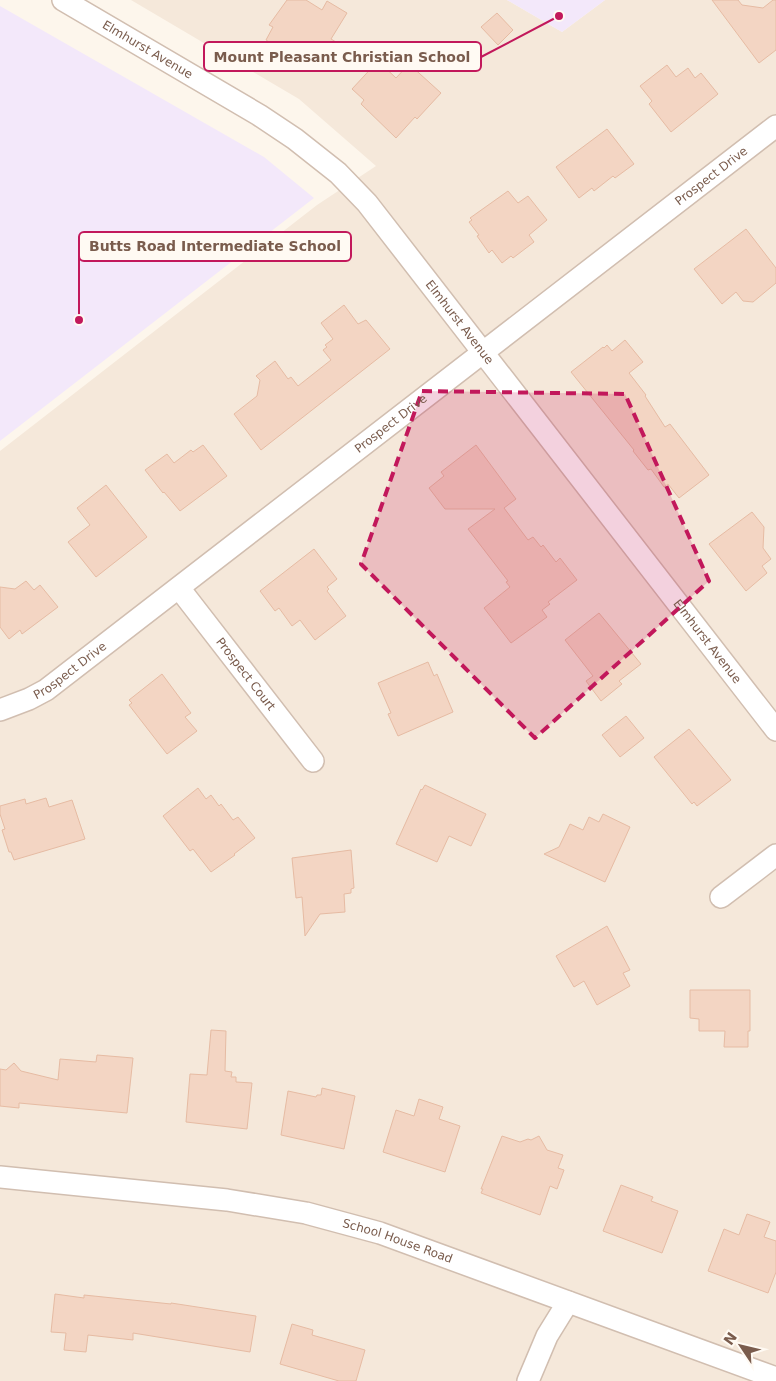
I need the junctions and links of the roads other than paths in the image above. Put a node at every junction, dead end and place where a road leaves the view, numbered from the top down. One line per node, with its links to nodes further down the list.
1 (63, 0): 3 (street, Elmhurst Avenue)
2 (776, 126): 3 (street, Prospect Drive)
3 (484, 353): 4 (street, Prospect Drive); 6 (street, Elmhurst Avenue)
4 (178, 588): 5 (street, Prospect Drive); 7 (street, Prospect Court)
5 (0, 710)
6 (776, 730)
7 (312, 761)
8 (776, 855): 9 (street)
9 (721, 897)
10 (0, 1177): 11 (street, School House Road)
11 (568, 1302): 12 (street, School House Road); 13 (street)
12 (776, 1378)
13 (528, 1381)

